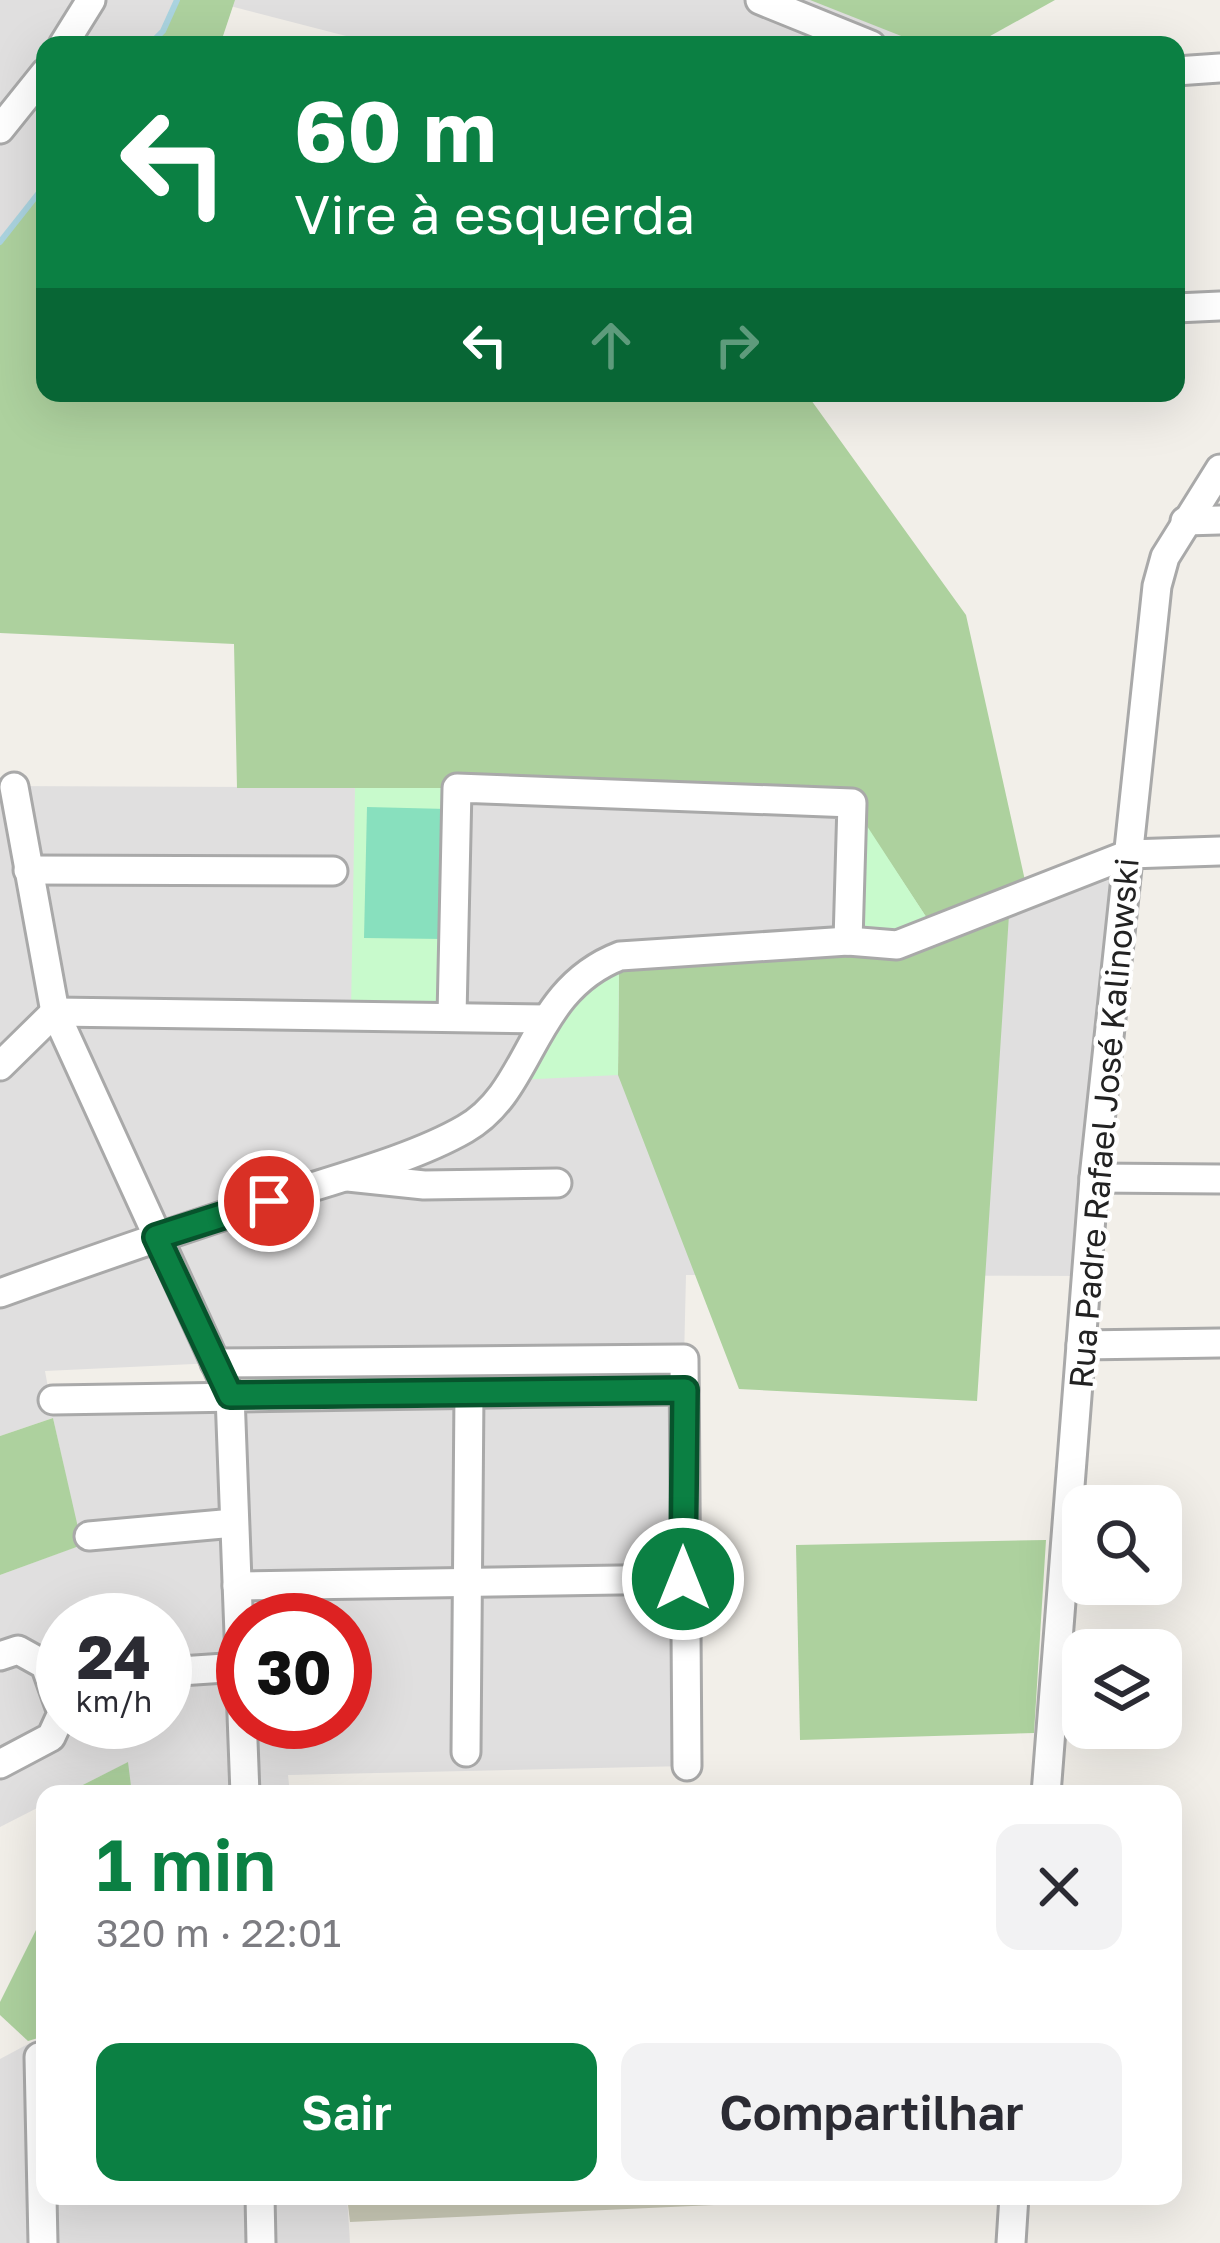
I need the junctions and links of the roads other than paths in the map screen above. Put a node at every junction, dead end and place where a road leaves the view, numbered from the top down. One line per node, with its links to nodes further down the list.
1 (91, 0): 3 (street)
2 (760, 0): 4 (street)
3 (69, 36)
4 (850, 36)
5 (1220, 68): 6 (street)
6 (1185, 70)
7 (36, 84): 8 (street)
8 (0, 129)
9 (1220, 306): 10 (street)
10 (1185, 308)
11 (1220, 469): 13 (street, Rua Padre Rafael José Kalinowski)
12 (1220, 520): 13 (street)
13 (1185, 521): 16 (street, Rua Padre Rafael José Kalinowski)
14 (14, 787): 17 (street)
15 (1220, 850): 16 (street)
16 (1129, 854): 19 (street); 25 (street, Rua Padre Rafael José Kalinowski)
17 (28, 870): 18 (street); 20 (street)
18 (333, 871)
19 (848, 941): 21 (street); 22 (street)
20 (55, 1012): 21 (street); 23 (street); 28 (street)
21 (452, 1016): 22 (street)
22 (547, 1019): 24 (street)
23 (0, 1066)
24 (344, 1177): 27 (street); 28 (street)
25 (1094, 1178): 26 (street); 31 (street, Rua Padre Rafael José Kalinowski)
26 (1220, 1179)
27 (557, 1183)
28 (156, 1237): 29 (street); 33 (street)
29 (0, 1293)
30 (1220, 1342): 31 (street)
31 (1081, 1345): 51 (street, Rua Padre Rafael José Kalinowski)
32 (375, 1361): 33 (street); 34 (street); 36 (street)
33 (215, 1363): 37 (street)
34 (685, 1390): 35 (street); 41 (street)
35 (469, 1392): 36 (street); 42 (street)
36 (375, 1393): 37 (street)
37 (230, 1395): 38 (street); 39 (street)
38 (53, 1400)
39 (234, 1523): 40 (street); 43 (street)
40 (89, 1536)
41 (683, 1579): 42 (street); 49 (street)
42 (467, 1582): 43 (street); 47 (street)
43 (237, 1586): 44 (street)
44 (237, 1593)
45 (0, 1656): 48 (street)
46 (243, 1749): 50 (street)
47 (466, 1752)
48 (0, 1764)
49 (687, 1766)
50 (245, 1785)
51 (1047, 1785)
52 (42, 2205): 55 (street)
53 (260, 2205): 56 (street)
54 (1014, 2205): 57 (street)
55 (43, 2243)
56 (261, 2243)
57 (1011, 2243)

